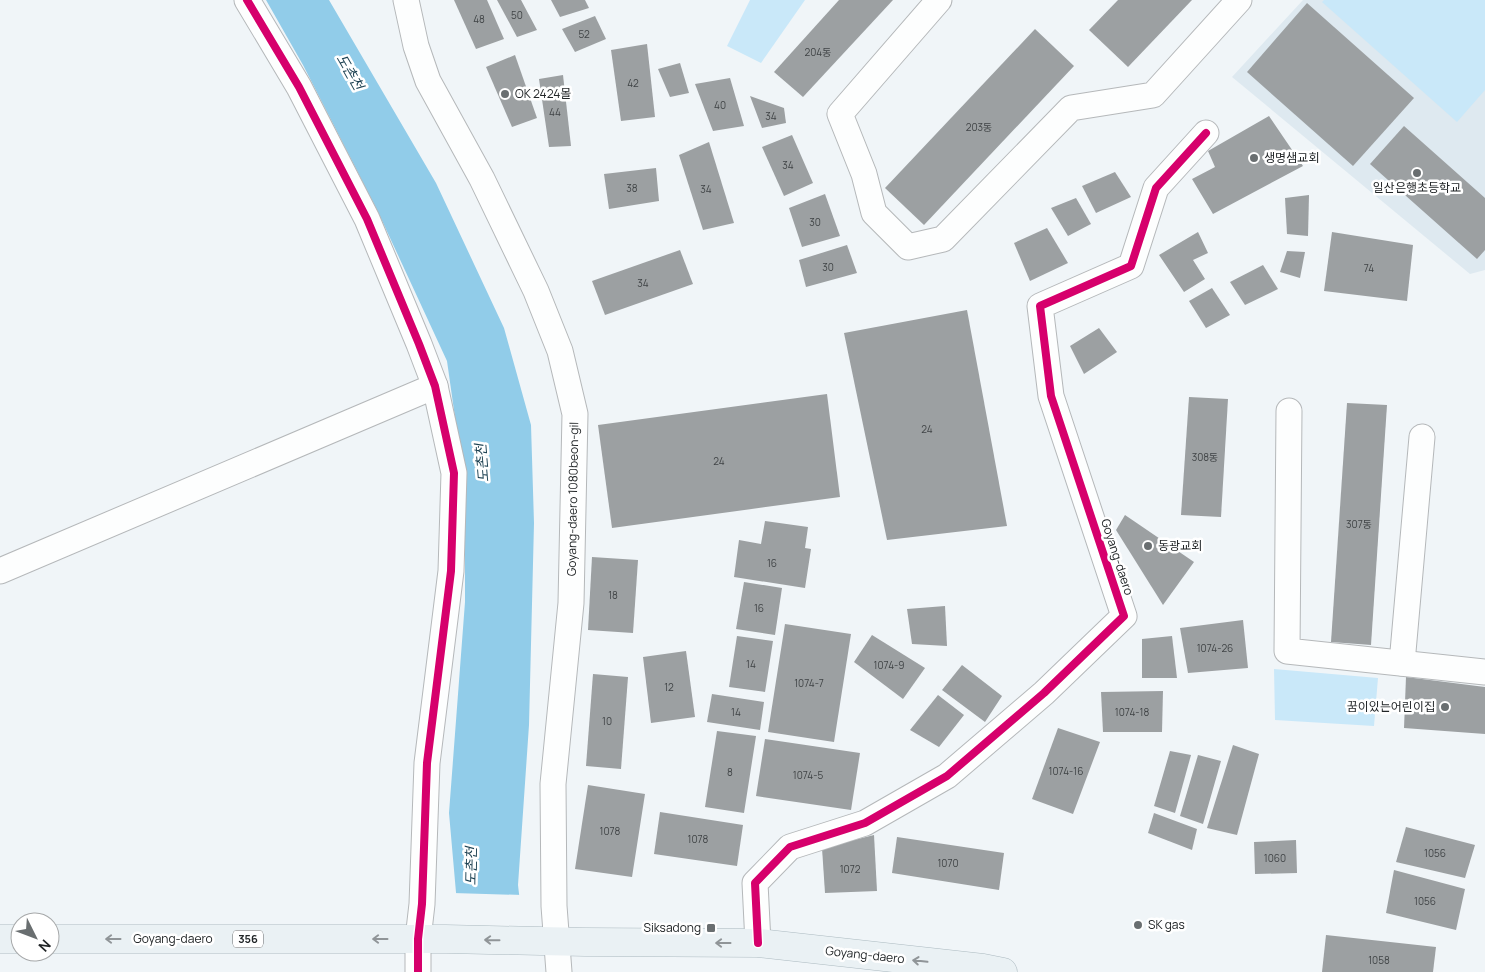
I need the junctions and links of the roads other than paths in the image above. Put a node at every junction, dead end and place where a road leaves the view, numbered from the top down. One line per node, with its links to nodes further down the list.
1 (247, 0): 6 (street)
2 (406, 0): 14 (street, Goyang-daero 1080beon-gil)
3 (939, 0): 4 (street)
4 (1239, 0)
5 (1206, 133): 15 (street, Goyang-daero)
6 (435, 386): 9 (street); 13 (street)
7 (1289, 411): 10 (street)
8 (1422, 437): 10 (street)
9 (0, 571)
10 (1402, 663): 11 (street)
11 (1485, 672)
12 (60, 939): 13 (main road, Goyang-daero / 356, one-way to 12)
13 (418, 939): 14 (main road, Goyang-daero / 356, one-way to 13); 16 (street)
14 (547, 941): 15 (main road, Goyang-daero, one-way to 14); 17 (street, Goyang-daero 1080beon-gil)
15 (758, 943): 18 (main road, Goyang-daero, one-way to 15)
16 (418, 972)
17 (559, 972)
18 (1002, 972)

